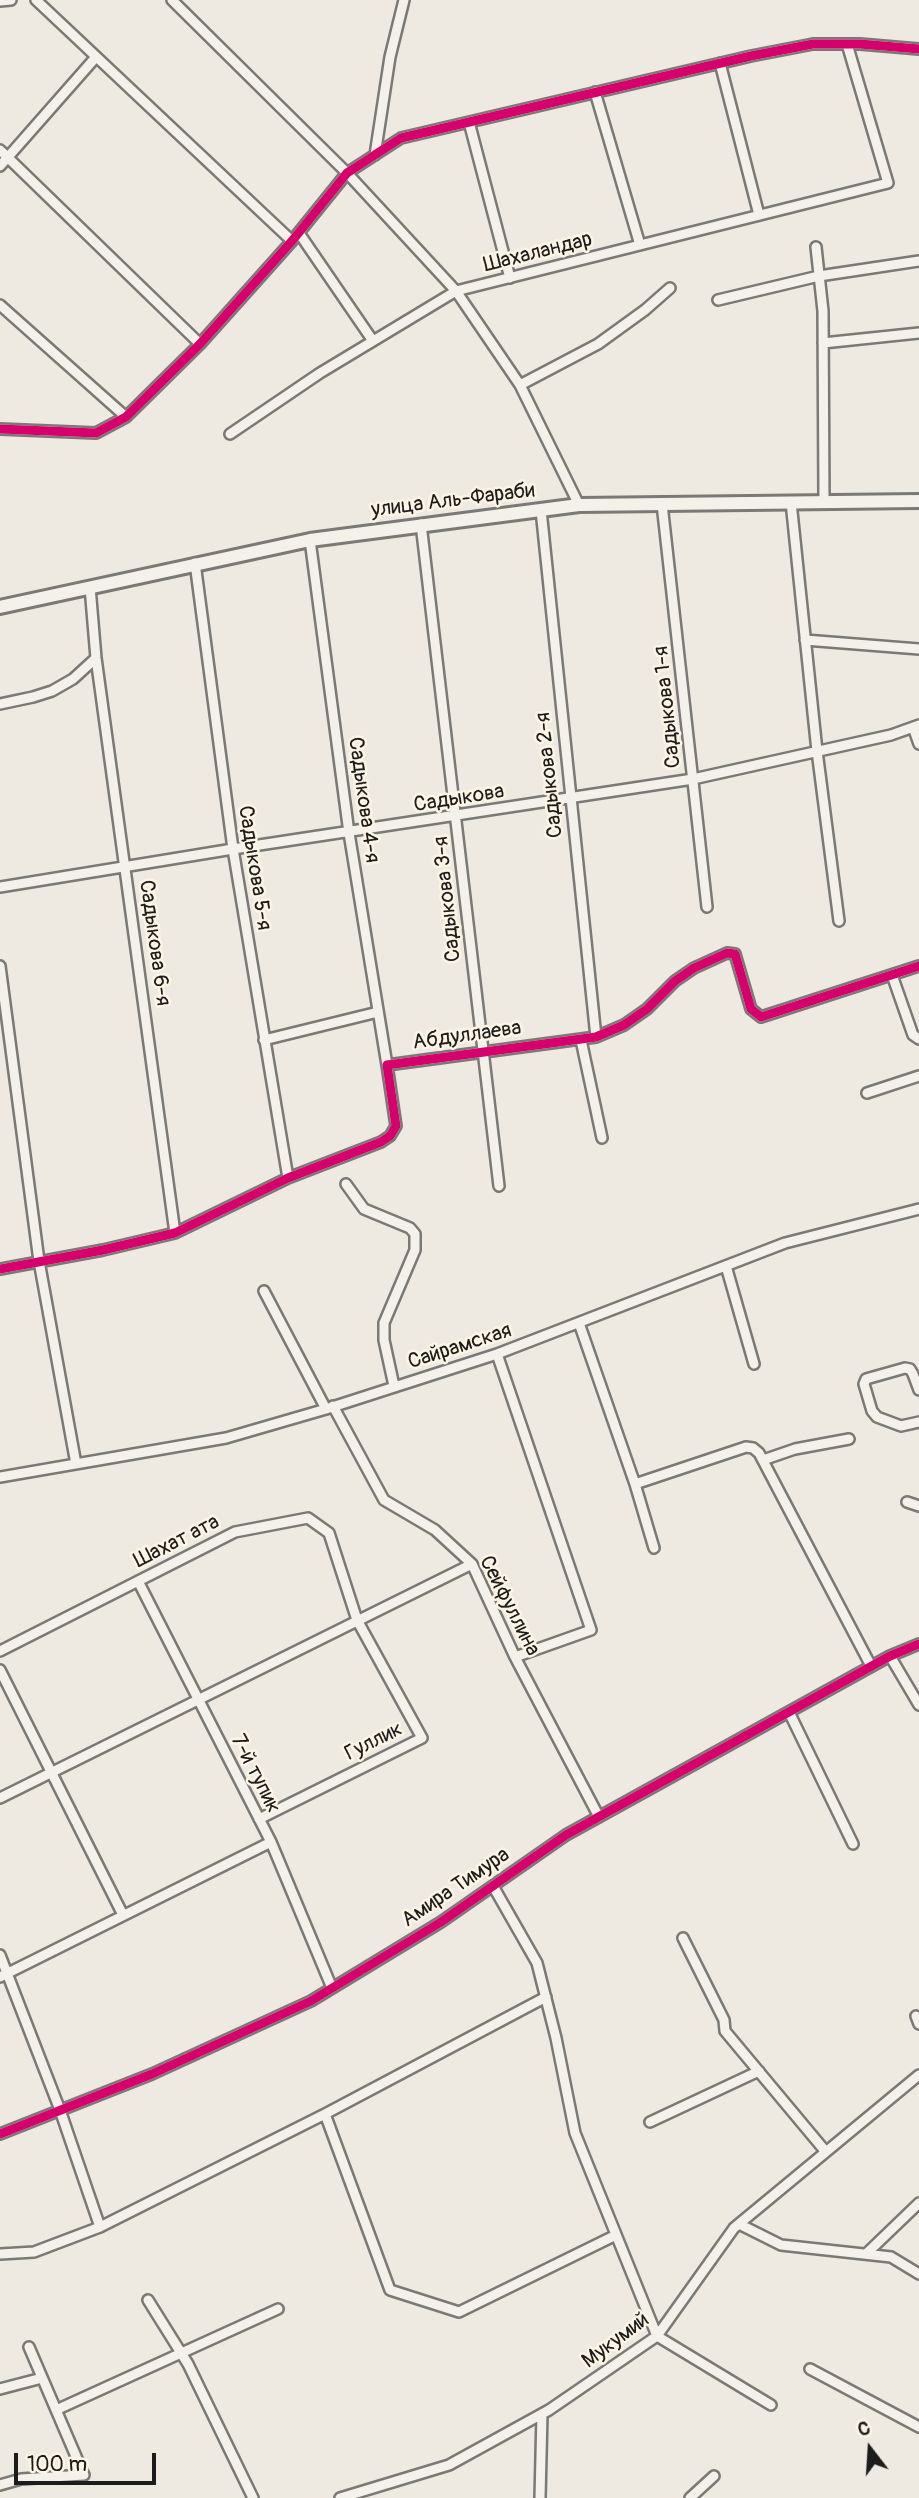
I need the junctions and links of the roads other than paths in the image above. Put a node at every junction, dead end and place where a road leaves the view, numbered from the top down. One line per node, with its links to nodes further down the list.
1 (11, 0): 5 (street)
2 (36, 0): 8 (street)
3 (172, 0): 15 (street)
4 (404, 0): 13 (street)
5 (0, 1)
6 (847, 44): 7 (street); 9 (street); 16 (street, Шахаландар)
7 (919, 49)
8 (96, 57): 12 (street); 17 (street)
9 (720, 63): 10 (street); 16 (street)
10 (595, 92): 11 (street); 18 (street)
11 (468, 122): 13 (street); 22 (street)
12 (4, 154): 14 (street); 30 (street)
13 (375, 155): 15 (street)
14 (0, 166)
15 (347, 173): 17 (street); 24 (street)
16 (760, 215): 18 (street, Шахаландар)
17 (295, 237): 28 (street); 30 (street)
18 (640, 245): 22 (street, Шахаландар)
19 (817, 247): 21 (street)
20 (919, 261): 21 (street)
21 (819, 275): 25 (street); 29 (street)
22 (510, 278): 24 (street, Шахаландар)
23 (670, 288): 31 (street)
24 (456, 291): 28 (street, Шахаландар); 31 (street)
25 (718, 300)
26 (0, 305): 32 (street)
27 (919, 333): 29 (street)
28 (373, 341): 34 (street, Шахаландар)
29 (823, 343): 37 (street)
30 (200, 344): 32 (street)
31 (520, 385): 39 (street)
32 (126, 417): 33 (street)
33 (0, 429)
34 (230, 434)
35 (919, 501): 37 (main road, улица Аль-Фараби)
36 (791, 502): 37 (main road, улица Аль-Фараби); 38 (main road, улица Аль-Фараби); 46 (street)
37 (824, 502)
38 (663, 504): 39 (main road, улица Аль-Фараби); 53 (street, Садыкова 1-я)
39 (579, 505): 40 (main road, улица Аль-Фараби)
40 (541, 510): 41 (main road, улица Аль-Фараби); 54 (street, Садыкова 2-я)
41 (421, 524): 42 (main road, улица Аль-Фараби); 55 (street, Садыкова 3-я)
42 (310, 540): 43 (main road, улица Аль-Фараби); 56 (street, Садыкова 4-я)
43 (195, 563): 44 (main road, улица Аль-Фараби); 57 (street, Садыкова 5-я)
44 (90, 587): 45 (main road, улица Аль-Фараби); 48 (street, Садыкова 6-я)
45 (0, 607)
46 (805, 640): 47 (street); 52 (street)
47 (919, 649)
48 (96, 658): 49 (street); 58 (street, Садыкова 6-я)
49 (0, 704)
50 (916, 726): 51 (street); 52 (street, Садыкова)
51 (919, 744)
52 (817, 751): 53 (street, Садыкова); 61 (street)
53 (693, 779): 54 (street, Садыкова); 60 (street, Садыкова 1-я)
54 (570, 800): 55 (street, Садыкова); 66 (street, Садыкова 2-я)
55 (456, 817): 56 (street, Садыкова); 70 (street, Садыкова 3-я)
56 (349, 833): 57 (street, Садыкова); 65 (street, Садыкова 4-я)
57 (233, 849): 58 (street, Садыкова); 68 (street, Садыкова 5-я)
58 (126, 867): 59 (street, Садыкова); 79 (street, Садыкова 6-я)
59 (0, 887)
60 (707, 907)
61 (839, 920)
62 (919, 966): 64 (street, Абдуллаева)
63 (0, 967): 80 (street)
64 (892, 975): 66 (street, Абдуллаева); 67 (street)
65 (378, 1012): 68 (street); 71 (street, Садыкова 4-я)
66 (596, 1037): 69 (street, Абдуллаева)
67 (919, 1039)
68 (264, 1040): 75 (street, Садыкова 5-я)
69 (581, 1040): 70 (street, Абдуллаева); 74 (street)
70 (482, 1051): 71 (street, Абдуллаева); 77 (street, Садыкова 3-я)
71 (387, 1065): 75 (street, Абдуллаева)
72 (919, 1076): 73 (street)
73 (867, 1093)
74 (602, 1138)
75 (288, 1178): 79 (street, Абдуллаева)
76 (346, 1184): 87 (street)
77 (499, 1186)
78 (919, 1209): 81 (street, Сайрамская)
79 (176, 1233): 80 (street, Абдуллаева)
80 (39, 1262): 82 (street, Абдуллаева); 93 (street)
81 (726, 1266): 84 (street, Сайрамская); 86 (street)
82 (0, 1269)
83 (264, 1291): 89 (street, Сейфуллина)
84 (579, 1323): 85 (street, Сайрамская); 95 (street)
85 (497, 1354): 87 (street, Сайрамская); 105 (street)
86 (754, 1364)
87 (394, 1387): 89 (street, Сайрамская)
88 (919, 1390): 90 (street)
89 (329, 1408): 93 (street, Сайрамская); 99 (street, Сейфуллина)
90 (919, 1422)
91 (849, 1439): 92 (street)
92 (763, 1460): 95 (street); 106 (street)
93 (76, 1464): 94 (street, Сайрамская)
94 (0, 1477)
95 (635, 1484): 98 (street)
96 (907, 1502): 97 (street)
97 (919, 1506)
98 (654, 1548)
99 (472, 1564): 101 (street); 105 (street, Сейфуллина)
100 (138, 1581): 101 (street, Шахат ата); 103 (street, Шахат ата); 108 (street, 7-й тупик)
101 (357, 1620): 108 (street); 114 (street, Гуллик)
102 (919, 1644): 104 (street, Амира Тимура)
103 (0, 1651)
104 (890, 1656): 106 (street, Амира Тимура); 109 (street)
105 (515, 1657): 113 (street, Сейфуллина)
106 (871, 1666): 110 (street, Амира Тимура)
107 (0, 1670): 111 (street)
108 (197, 1700): 111 (street); 114 (street, 7-й тупик)
109 (919, 1705)
110 (789, 1712): 113 (street, Амира Тимура); 116 (street)
111 (51, 1773): 112 (street); 118 (street)
112 (0, 1798)
113 (599, 1816): 117 (street, Амира Тимура)
114 (259, 1819): 115 (street, 7-й тупик)
115 (271, 1842): 118 (street); 122 (street, 7-й тупик)
116 (853, 1844)
117 (493, 1886): 122 (street, Амира Тимура); 123 (street)
118 (123, 1915): 121 (street)
119 (682, 1938): 124 (street)
120 (0, 1955): 121 (street)
121 (4, 1975): 126 (street)
122 (332, 1988): 126 (street, Амира Тимура)
123 (545, 1997): 127 (street); 134 (street)
124 (759, 2071): 128 (street); 130 (street)
125 (919, 2075): 130 (street, Мукумий)
126 (60, 2110): 129 (street, Амира Тимура); 133 (street)
127 (325, 2114): 133 (street); 134 (street)
128 (650, 2122)
129 (0, 2134)
130 (827, 2152): 132 (street, Мукумий)
131 (919, 2203): 136 (street)
132 (739, 2224): 136 (street); 140 (street, Мукумий)
133 (100, 2227): 135 (street)
134 (616, 2235): 140 (street)
135 (0, 2253)
136 (866, 2254): 137 (street)
137 (919, 2274)
138 (148, 2300): 142 (street)
139 (278, 2309): 142 (street)
140 (657, 2336): 146 (street); 148 (street, Мукумий)
141 (29, 2347): 144 (street)
142 (181, 2353): 147 (street); 152 (street)
143 (810, 2370): 149 (street)
144 (42, 2378): 145 (street); 147 (street)
145 (0, 2389)
146 (771, 2404)
147 (55, 2410): 151 (street)
148 (542, 2414): 153 (street, Мукумий); 154 (street)
149 (919, 2427)
150 (714, 2476): 155 (street)
151 (0, 2485)
152 (253, 2498)
153 (340, 2498)
154 (540, 2498)
155 (690, 2498)

